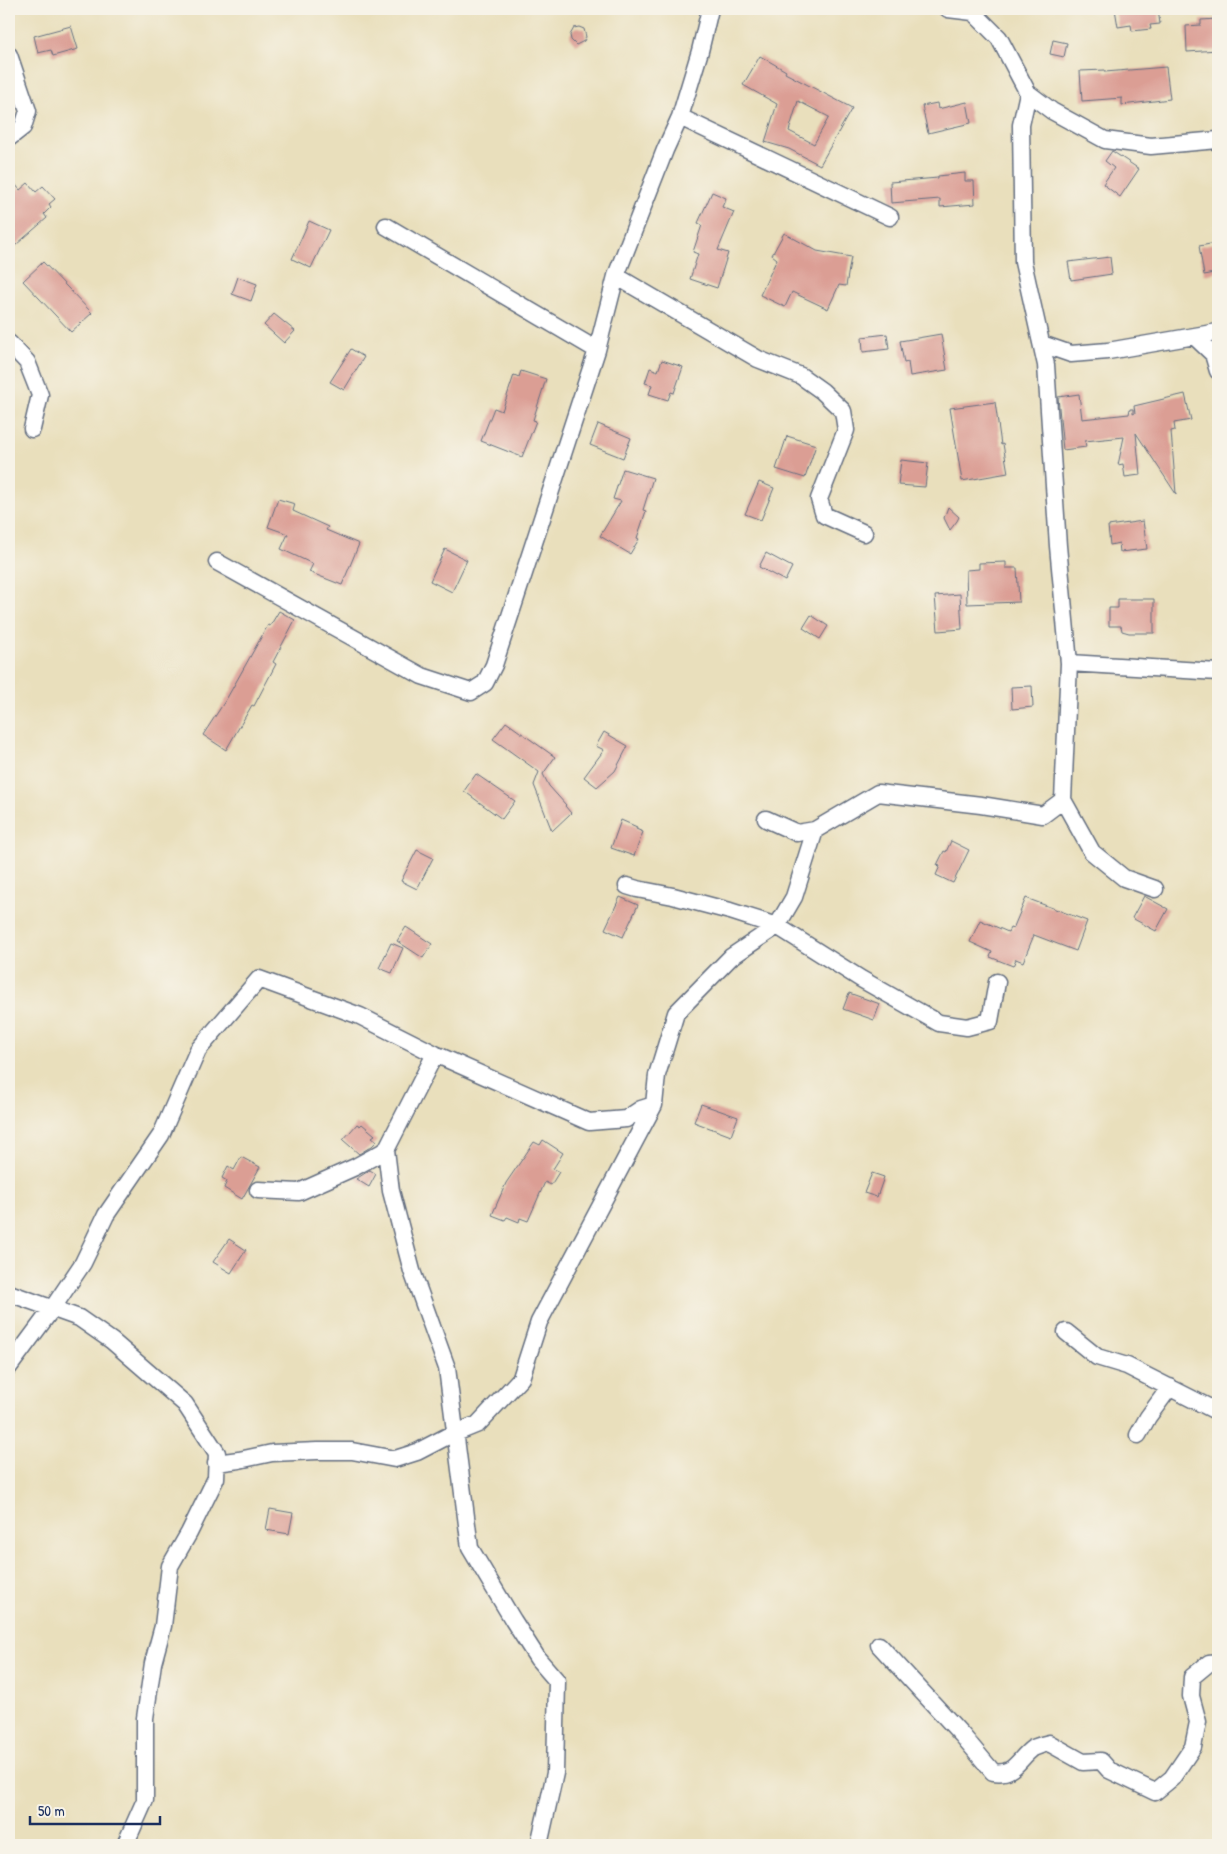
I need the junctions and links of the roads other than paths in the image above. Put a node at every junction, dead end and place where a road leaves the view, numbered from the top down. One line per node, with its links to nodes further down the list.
1 (710, 9): 6 (street)
2 (948, 9): 3 (street)
3 (973, 11): 5 (street)
4 (9, 55): 7 (street)
5 (1028, 93): 8 (street); 15 (street)
6 (680, 117): 9 (street); 11 (street)
7 (9, 138)
8 (1218, 140)
9 (890, 217)
10 (386, 226): 16 (street)
11 (616, 276): 16 (street); 19 (street)
12 (1218, 332): 13 (street)
13 (1195, 337): 15 (street); 17 (street)
14 (9, 343): 18 (street)
15 (1042, 344): 21 (street)
16 (596, 350): 20 (street)
17 (1218, 371)
18 (32, 429)
19 (864, 533)
20 (217, 562)
21 (1068, 663): 22 (street); 23 (street)
22 (1218, 672)
23 (1063, 800): 25 (street); 27 (street)
24 (766, 819): 25 (street)
25 (815, 830): 28 (street)
26 (627, 886): 28 (street)
27 (1155, 889)
28 (777, 926): 29 (street); 31 (street)
29 (997, 982)
30 (435, 1054): 31 (street); 32 (street); 35 (street)
31 (654, 1105): 40 (street)
32 (386, 1150): 33 (street); 40 (street)
33 (258, 1190)
34 (9, 1293): 35 (street)
35 (52, 1309): 37 (street); 42 (street)
36 (1066, 1332): 38 (street)
37 (9, 1366)
38 (1170, 1388): 39 (street); 41 (street)
39 (1218, 1412)
40 (455, 1433): 42 (street); 46 (street)
41 (1138, 1435)
42 (216, 1463): 45 (street)
43 (879, 1645): 44 (street)
44 (1218, 1662)
45 (125, 1845)
46 (539, 1845)

